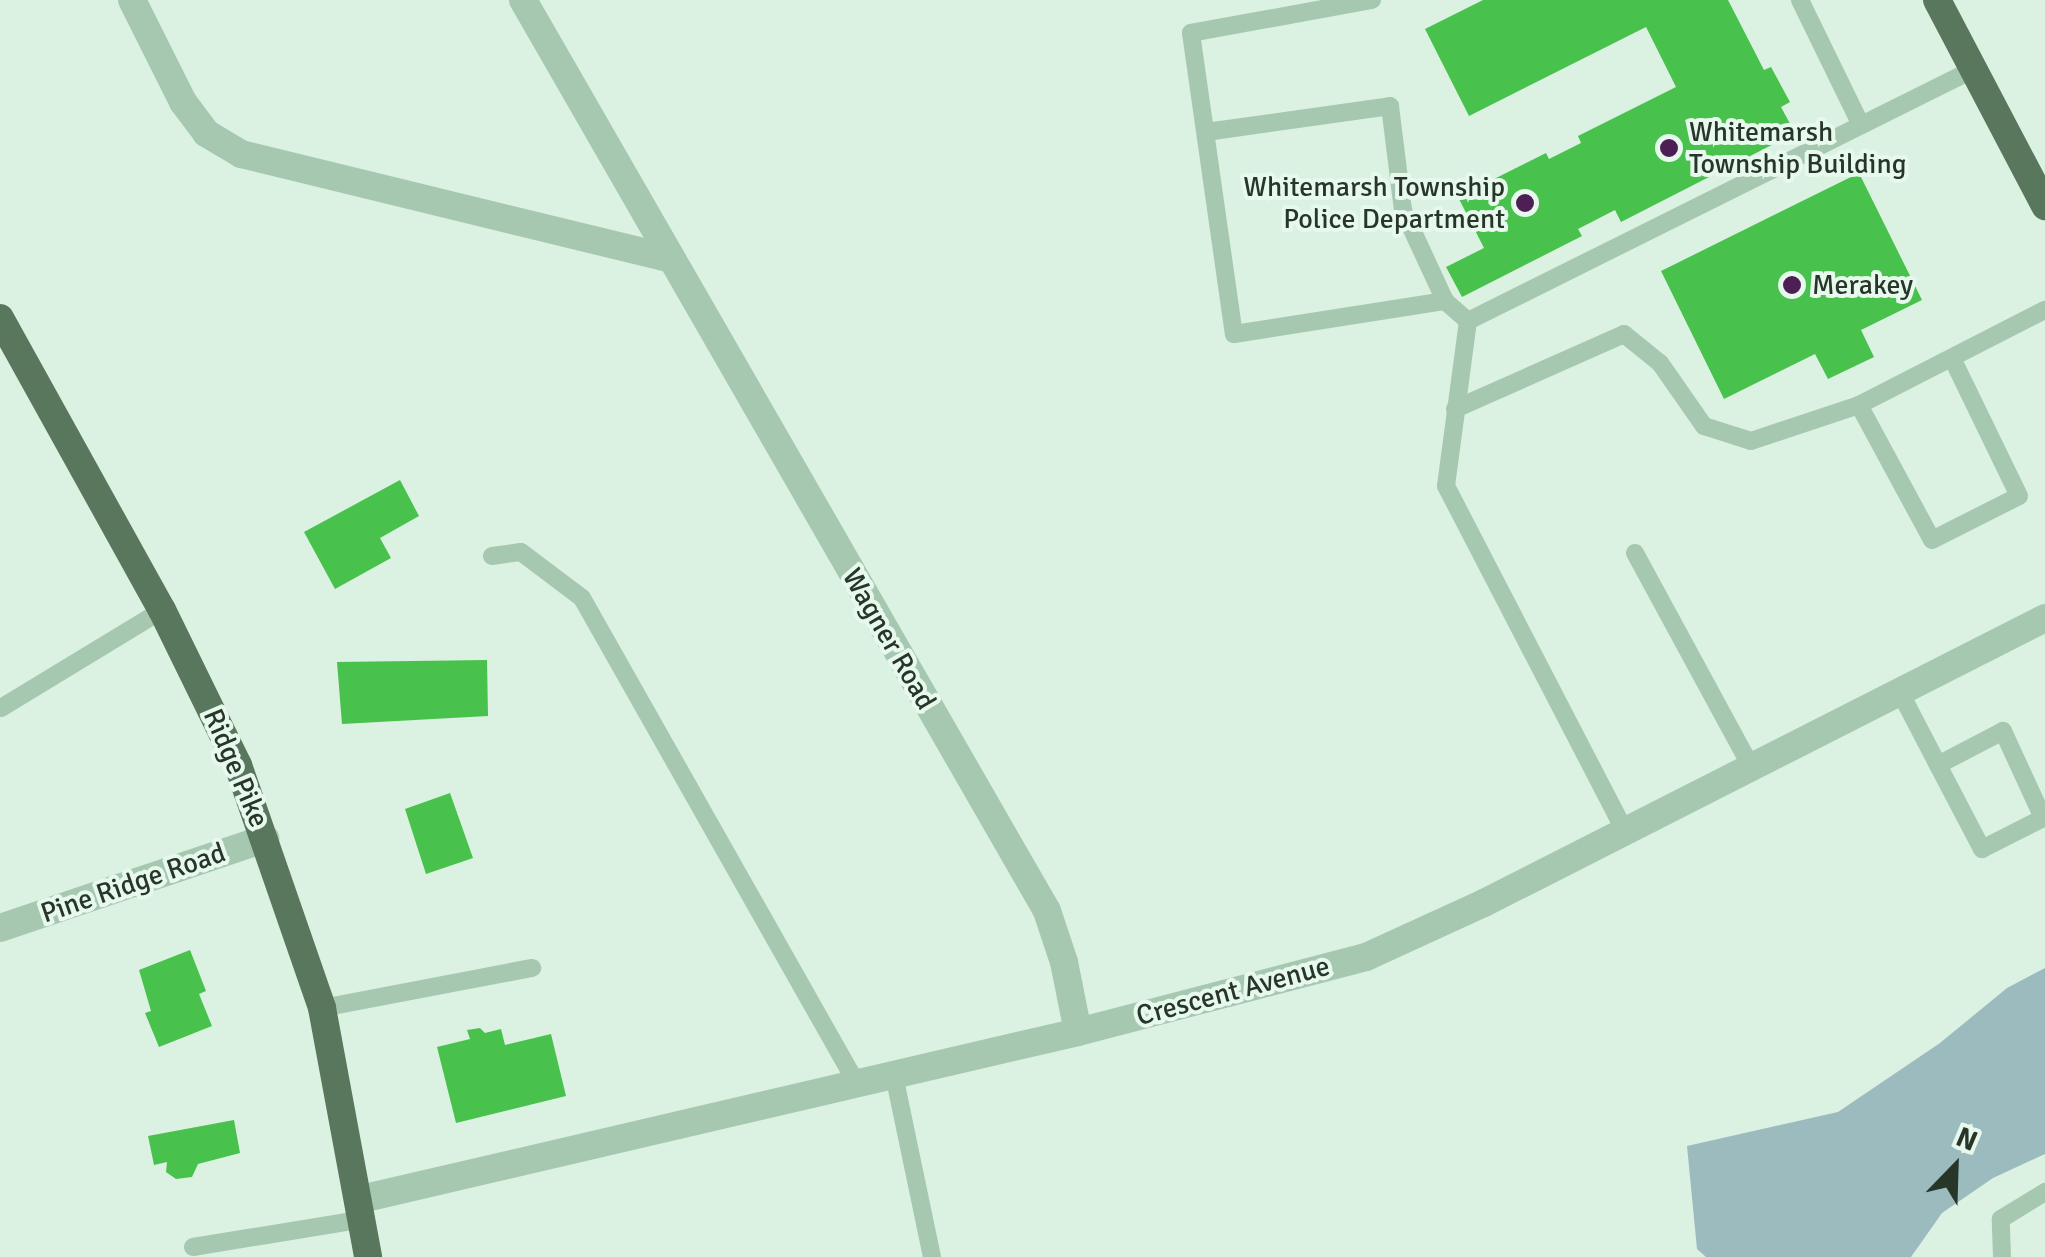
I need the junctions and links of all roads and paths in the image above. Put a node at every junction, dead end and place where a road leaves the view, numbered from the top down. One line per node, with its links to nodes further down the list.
1 (132, 0): 10 (street)
2 (523, 0): 10 (street, Wagner Road)
3 (1372, 0): 8 (lane)
4 (1800, 0): 7 (lane)
5 (1937, 0): 6 (main road)
6 (1974, 70): 7 (lane); 9 (main road)
7 (1861, 125): 14 (lane)
8 (1206, 132): 11 (lane); 11 (lane)
9 (2045, 206)
10 (668, 258): 31 (street, Wagner Road)
11 (1445, 300): 14 (lane)
12 (2045, 310): 15 (lane)
13 (0, 318): 20 (main road, Ridge Pike)
14 (1468, 321): 17 (lane)
15 (1952, 358): 16 (lane); 16 (lane)
16 (1859, 405): 17 (lane)
17 (1456, 408): 26 (lane)
18 (1635, 553): 25 (lane)
19 (492, 556): 33 (lane)
20 (162, 610): 23 (lane); 27 (main road, Ridge Pike)
21 (2045, 618): 22 (street, Crescent Avenue)
22 (1900, 692): 24 (lane); 25 (street, Crescent Avenue)
23 (1, 708)
24 (1938, 765): 24 (lane)
25 (1752, 767): 26 (street, Crescent Avenue)
26 (1625, 832): 31 (street, Crescent Avenue)
27 (266, 839): 28 (street, Pine Ridge Road); 30 (main road, Ridge Pike)
28 (0, 928)
29 (532, 968): 30 (lane)
30 (322, 1008): 35 (main road, Ridge Pike)
31 (1078, 1032): 32 (street, Crescent Avenue)
32 (894, 1075): 33 (street, Crescent Avenue); 38 (lane)
33 (857, 1084): 35 (street, Crescent Avenue)
34 (2045, 1192): 39 (lane)
35 (363, 1209): 36 (lane); 37 (main road, Ridge Pike)
36 (193, 1247)
37 (368, 1257)
38 (932, 1257)
39 (2002, 1257)

